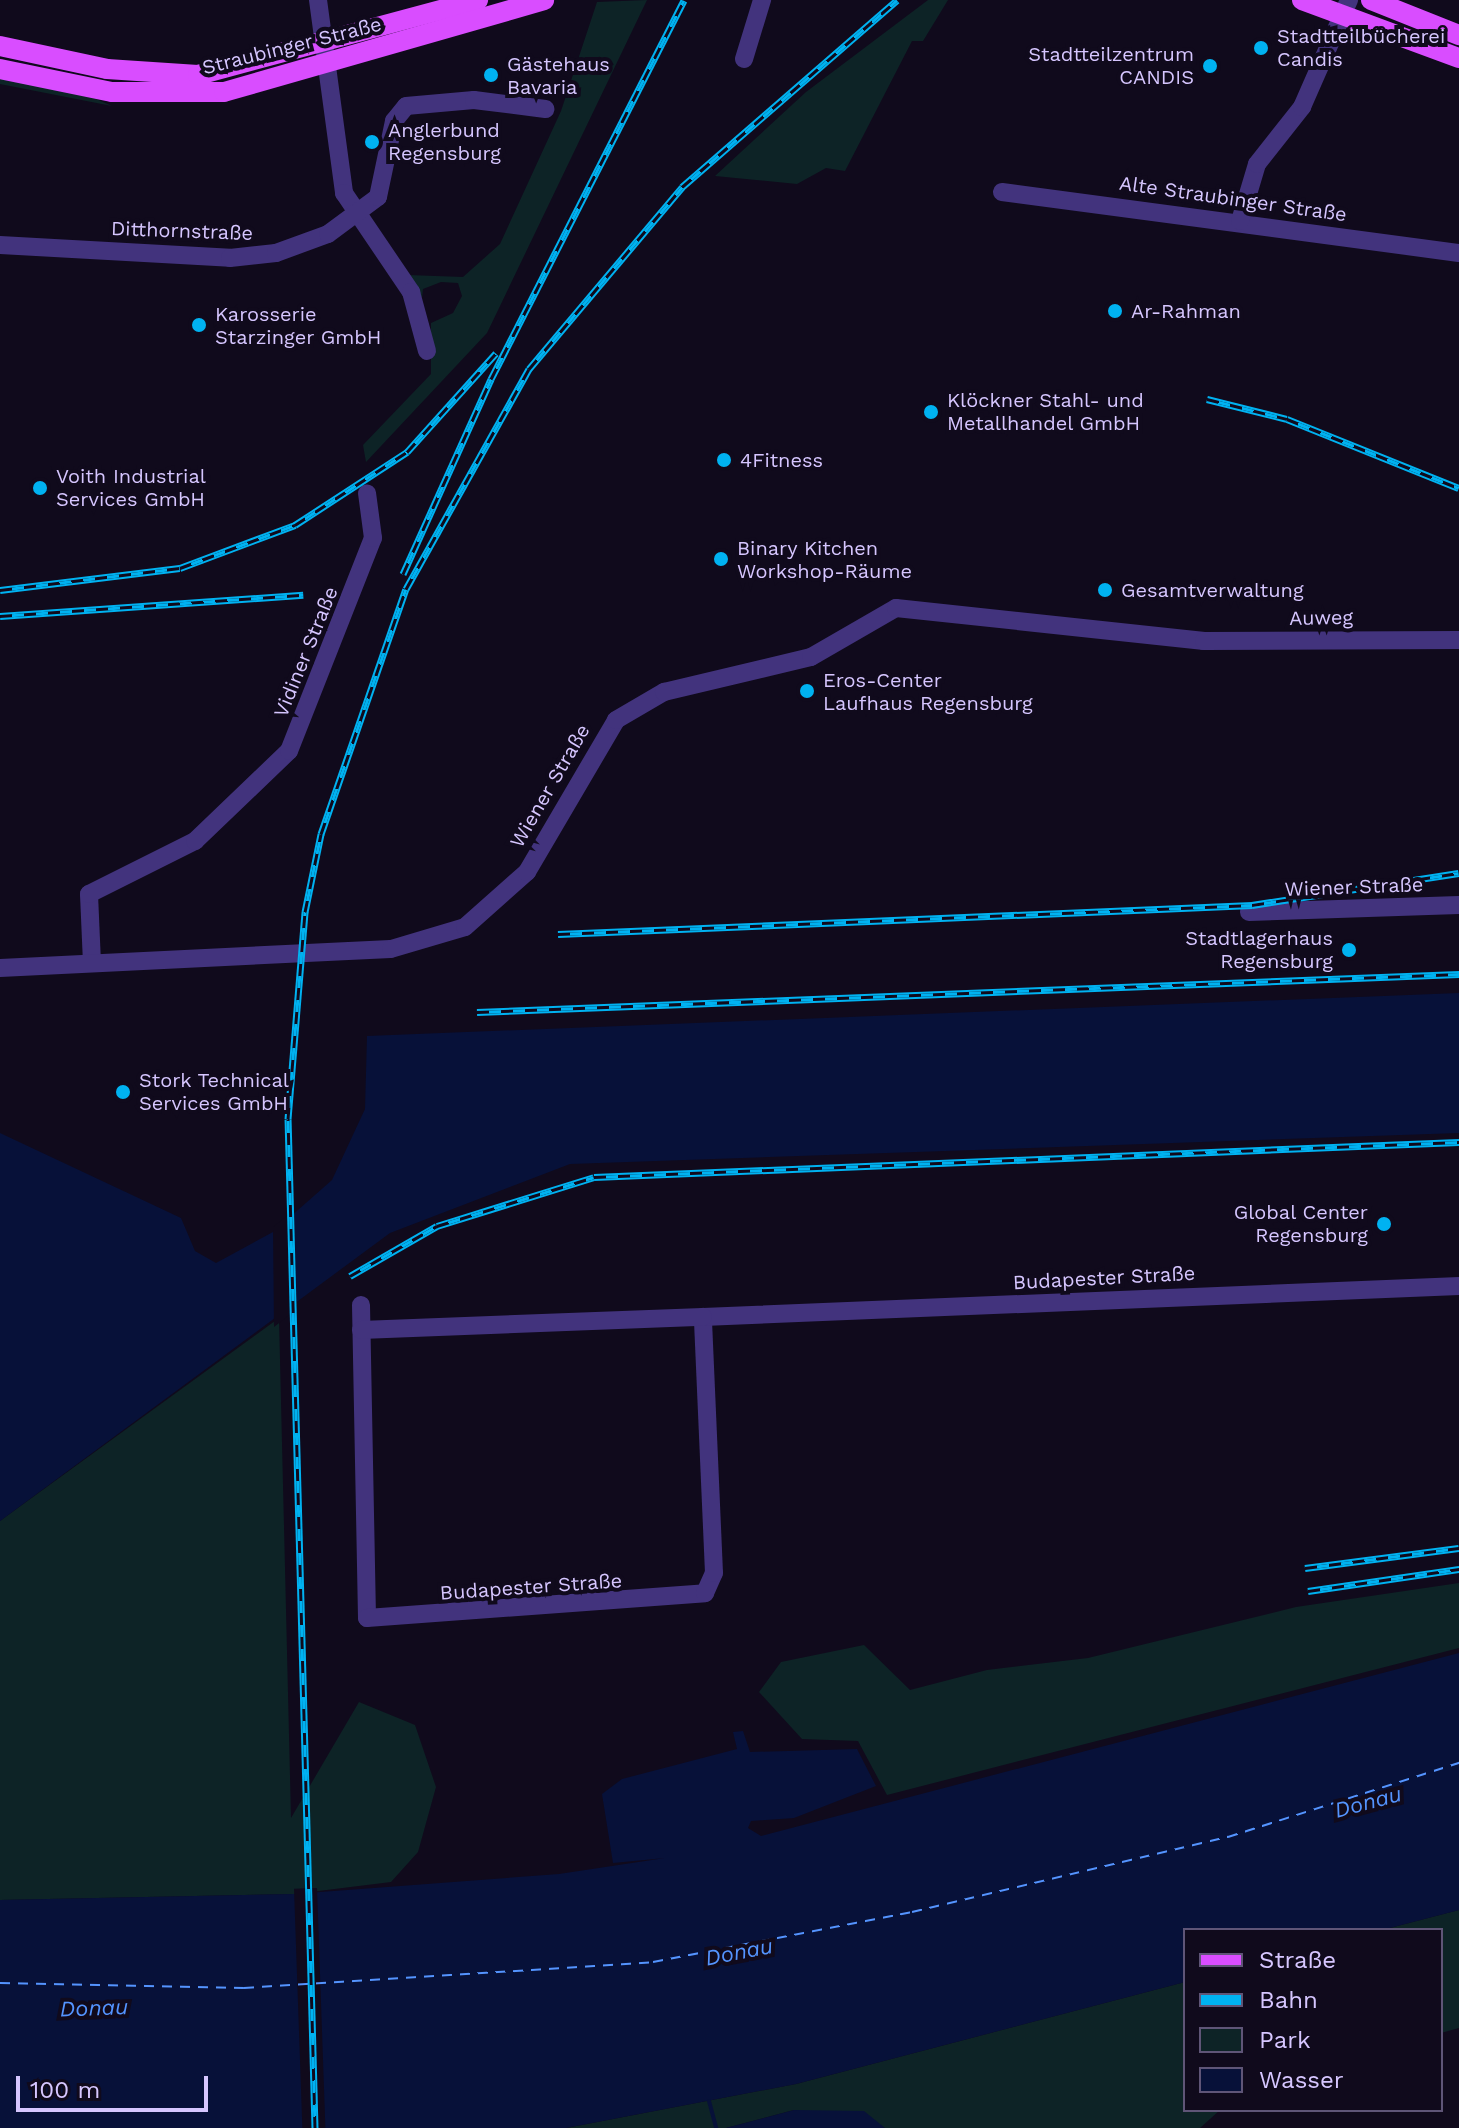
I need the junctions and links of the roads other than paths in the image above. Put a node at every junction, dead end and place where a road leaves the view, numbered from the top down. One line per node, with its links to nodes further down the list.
1 (318, 0): 9 (street)
2 (476, 0): 9 (main road, Straubinger Straße)
3 (544, 0): 13 (main road, Straubinger Straße)
4 (762, 0): 12 (street)
5 (1302, 0): 7 (main road)
6 (1371, 0): 8 (main road)
7 (1346, 7): 11 (main road); 18 (street)
8 (1459, 35)
9 (325, 42): 10 (main road, Straubinger Straße); 13 (street)
10 (0, 46)
11 (1459, 58)
12 (744, 59)
13 (329, 64): 14 (main road, Straubinger Straße); 17 (street)
14 (0, 69)
15 (545, 109): 17 (street, Ditthornstraße)
16 (1002, 192): 18 (street, Alte Straubinger Straße)
17 (355, 218): 19 (street, Ditthornstraße); 21 (street)
18 (1240, 221): 20 (street, Alte Straubinger Straße)
19 (0, 245)
20 (1459, 253)
21 (427, 351)
22 (367, 493): 27 (street, Vidiner Straße)
23 (1184, 639): 24 (street, Auweg); 27 (street, Wiener Straße)
24 (1459, 640)
25 (1459, 905): 26 (street, Wiener Straße)
26 (1249, 912)
27 (92, 963): 28 (street, Wiener Straße)
28 (0, 968)
29 (1459, 1286): 31 (street, Budapester Straße)
30 (361, 1305): 32 (street, Budapester Straße)
31 (703, 1317): 32 (street, Budapester Straße); 32 (street, Budapester Straße)
32 (361, 1330)

